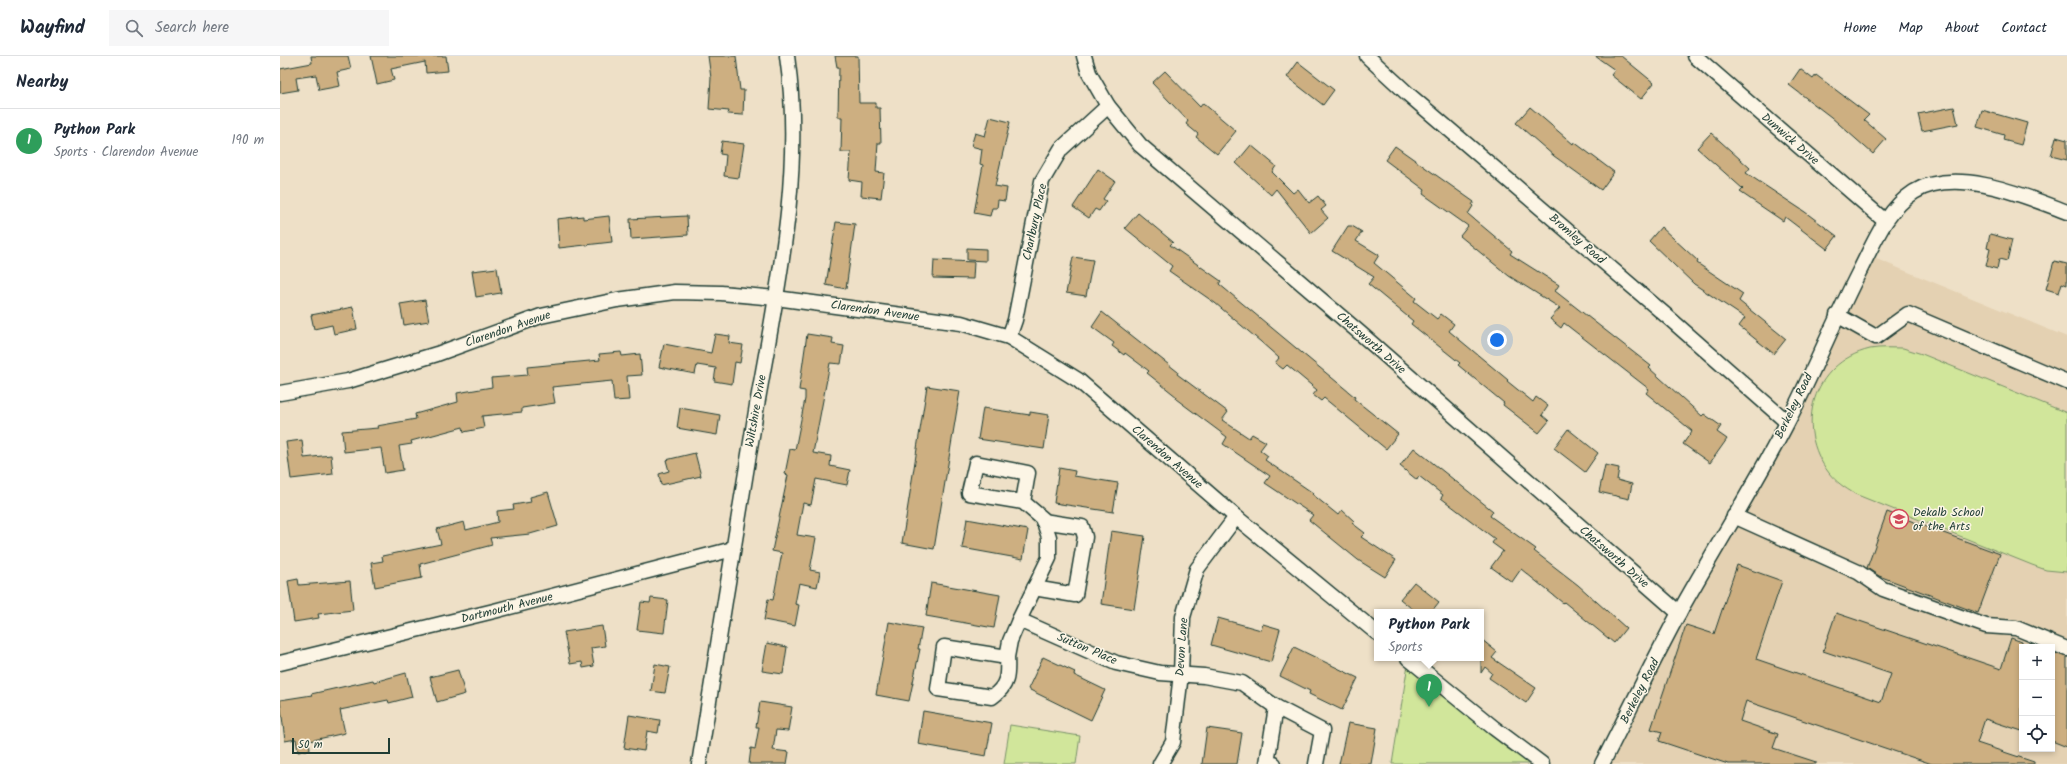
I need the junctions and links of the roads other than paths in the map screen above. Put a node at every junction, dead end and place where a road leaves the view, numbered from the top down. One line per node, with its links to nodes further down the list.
1 (787, 56): 8 (street, Wiltshire Drive)
2 (1084, 56): 5 (street, Chatsworth Drive)
3 (1367, 56): 13 (street, Bromley Road)
4 (1695, 56): 7 (street, Dunwick Drive)
5 (1108, 106): 10 (street, Charlbury Place); 20 (street, Chatsworth Drive)
6 (2067, 212): 7 (street, Berkeley Road)
7 (1885, 221): 9 (street, Berkeley Road)
8 (776, 298): 10 (street, Clarendon Avenue); 12 (street, Clarendon Avenue); 18 (street, Wiltshire Drive)
9 (1837, 315): 11 (street); 13 (street, Berkeley Road)
10 (1009, 337): 16 (street, Clarendon Avenue)
11 (2067, 382)
12 (280, 393)
13 (1787, 422): 15 (street, Berkeley Road)
14 (1023, 502): 17 (street)
15 (1734, 516): 20 (street, Berkeley Road); 23 (street)
16 (1236, 517): 22 (street, Clarendon Avenue); 27 (street, Devon Lane)
17 (1043, 521): 19 (street); 19 (street)
18 (733, 549): 26 (street, Dartmouth Avenue); 29 (street, Wiltshire Drive)
19 (1034, 588): 21 (street)
20 (1679, 613): 34 (street, Berkeley Road)
21 (1020, 620): 24 (street); 27 (street, Sutton Place)
22 (1374, 631)
23 (2067, 649)
24 (1008, 657): 24 (street)
25 (1412, 661): 33 (street)
26 (280, 663)
27 (1181, 674): 28 (street, Sutton Place); 30 (street, Devon Lane)
28 (1276, 707): 31 (street); 32 (street, Sutton Place)
29 (699, 764)
30 (1160, 764)
31 (1274, 764)
32 (1316, 764)
33 (1542, 764)
34 (1602, 764)

